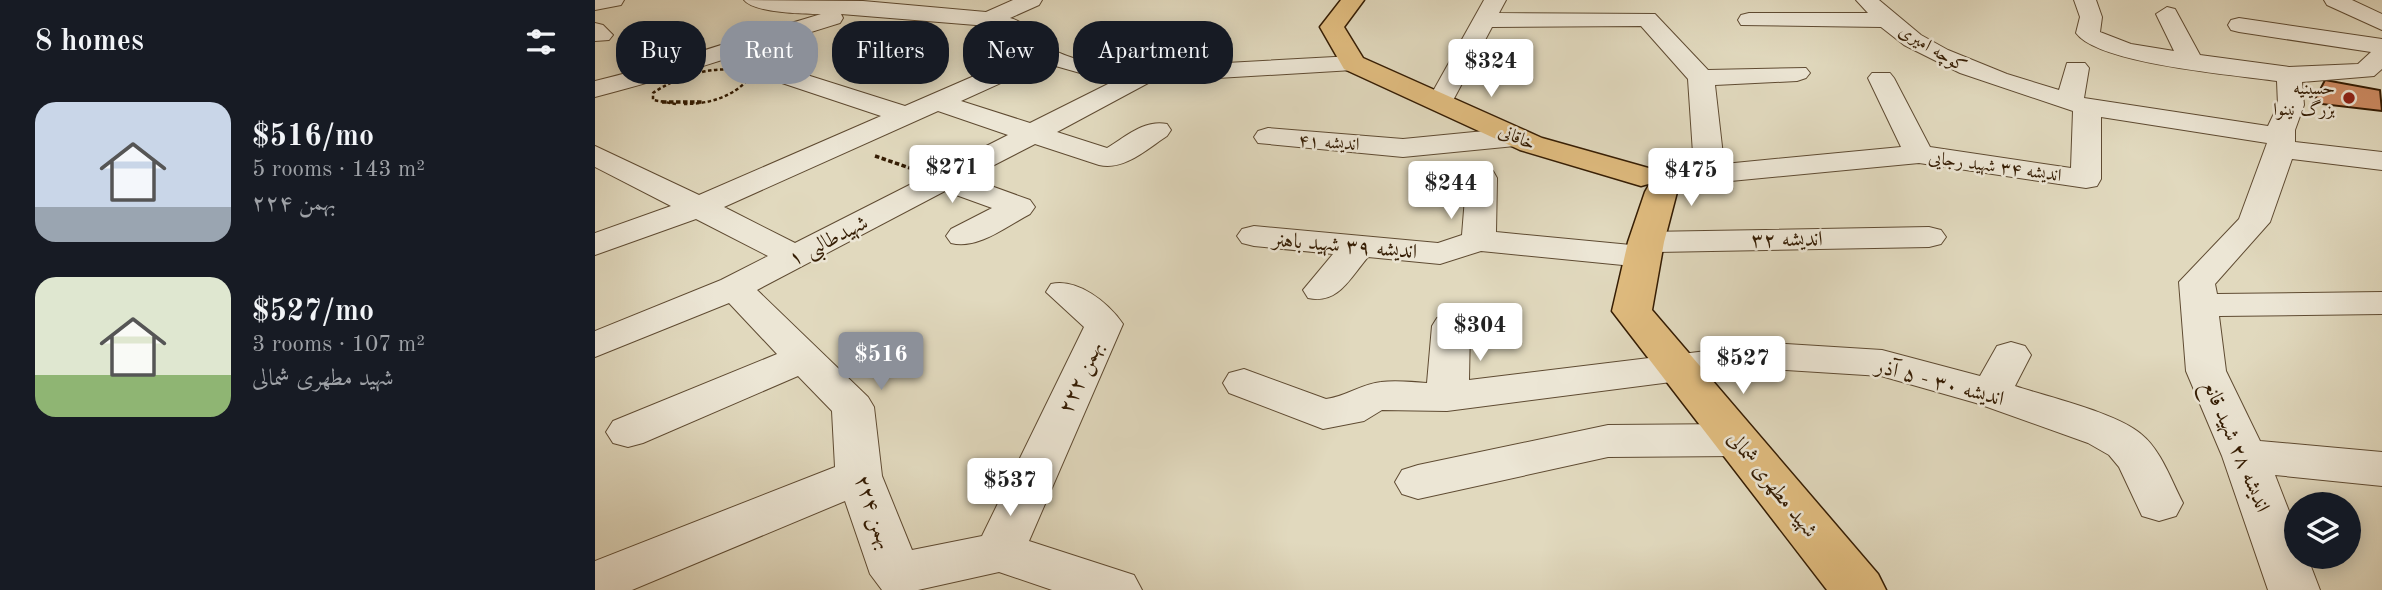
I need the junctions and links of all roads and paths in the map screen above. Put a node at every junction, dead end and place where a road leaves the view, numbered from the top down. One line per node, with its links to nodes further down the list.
1 (613, 0): 9 (street)
2 (755, 0): 10 (street)
3 (960, 0): 12 (street)
4 (1031, 0): 14 (street)
5 (1353, 0): 22 (main road)
6 (1867, 0): 16 (street, کوچه امیری)
7 (2085, 0): 25 (street)
8 (2335, 0): 18 (street)
9 (595, 3)
10 (863, 8): 12 (street); 33 (street)
11 (1490, 10): 28 (street); 35 (street)
12 (908, 13): 14 (street)
13 (2167, 14): 25 (street)
14 (989, 19): 17 (street)
15 (1749, 20): 16 (street)
16 (1884, 20): 21 (street, کوچه امیری)
17 (996, 21)
18 (2382, 23)
19 (2239, 25): 20 (street)
20 (2382, 46)
21 (1944, 55): 37 (street, کوچه امیری); 46 (street)
22 (1353, 63): 26 (street); 35 (main road, خاقانی)
23 (2376, 66): 32 (street)
24 (2076, 68): 37 (street)
25 (2186, 69): 32 (street)
26 (1233, 70)
27 (1797, 73): 28 (street)
28 (1700, 78): 49 (street)
29 (810, 84): 38 (street)
30 (979, 84): 36 (street)
31 (1128, 84): 40 (street, شهیدطالبی ۱)
32 (2290, 87): 43 (street, اندیشه ۲۸ شهید قانع)
33 (595, 89)
34 (653, 100): 34 (path)
35 (1440, 102): 42 (main road, خاقانی)
36 (937, 103): 38 (street); 40 (street)
37 (2079, 104): 43 (street); 46 (street, اندیشه ۳۴ شهید رجایی)
38 (908, 116): 44 (street)
39 (1157, 130): 40 (street)
40 (1031, 134): 50 (street, شهیدطالبی ۱)
41 (1268, 137): 42 (street, اندیشه ۴۱)
42 (1515, 137): 51 (main road, خاقانی)
43 (2281, 143): 47 (street); 65 (street, اندیشه ۲۸ شهید قانع)
44 (842, 145): 50 (path); 52 (street)
45 (595, 155): 52 (street)
46 (1919, 155): 49 (street, اندیشه ۳۴ شهید رجایی)
47 (2382, 161)
48 (1453, 174): 56 (street)
49 (1710, 174): 51 (street, اندیشه ۳۴ شهید رجایی)
50 (944, 180): 53 (street); 60 (street, شهیدطالبی ۱)
51 (1660, 183): 59 (main road, شهید مطهری شمالی)
52 (698, 207): 57 (street); 60 (street)
53 (963, 236)
54 (1254, 236): 58 (street, اندیشه ۳۹ شهید باهنر)
55 (1929, 237): 59 (street, اندیشه ۳۲)
56 (1479, 241): 58 (street, اندیشه ۳۹ شهید باهنر); 59 (street, اندیشه ۳۹ شهید باهنر)
57 (595, 245)
58 (1359, 246): 62 (street)
59 (1644, 249): 70 (main road, شهید مطهری شمالی)
60 (796, 257): 61 (street, شهیدطالبی ۱)
61 (734, 288): 67 (street, شهیدطالبی ۱); 69 (street, ۲۲بهمن ۴)
62 (1321, 290)
63 (1064, 292): 81 (street, ۲۲بهمن ۲)
64 (2382, 303): 65 (street)
65 (2199, 305): 76 (street, اندیشه ۲۸ شهید قانع)
66 (1451, 326): 73 (street)
67 (595, 345)
68 (2011, 355): 72 (street)
69 (804, 358): 74 (street); 78 (street, ۲۲بهمن ۴)
70 (1680, 369): 72 (street, اندیشه ۳۰ - ۵ آذر); 73 (street, اندیشه ۳۰ - ۵ آذر); 75 (main road, شهید مطهری شمالی)
71 (1244, 383): 73 (street, اندیشه ۳۰ - ۵ آذر)
72 (1991, 393): 80 (street, اندیشه ۳۰ - ۵ آذر)
73 (1447, 397)
74 (628, 432)
75 (1737, 440): 79 (street); 85 (main road, شهید مطهری شمالی)
76 (2245, 456): 77 (street); 86 (street, اندیشه ۲۸ شهید قانع)
77 (2382, 469)
78 (859, 475): 82 (street, ۲۲بهمن ۴); 83 (street)
79 (1419, 482)
80 (2159, 503)
81 (999, 552): 82 (street); 84 (street)
82 (888, 582)
83 (595, 583)
84 (1117, 590)
85 (1859, 590)
86 (2294, 590)

